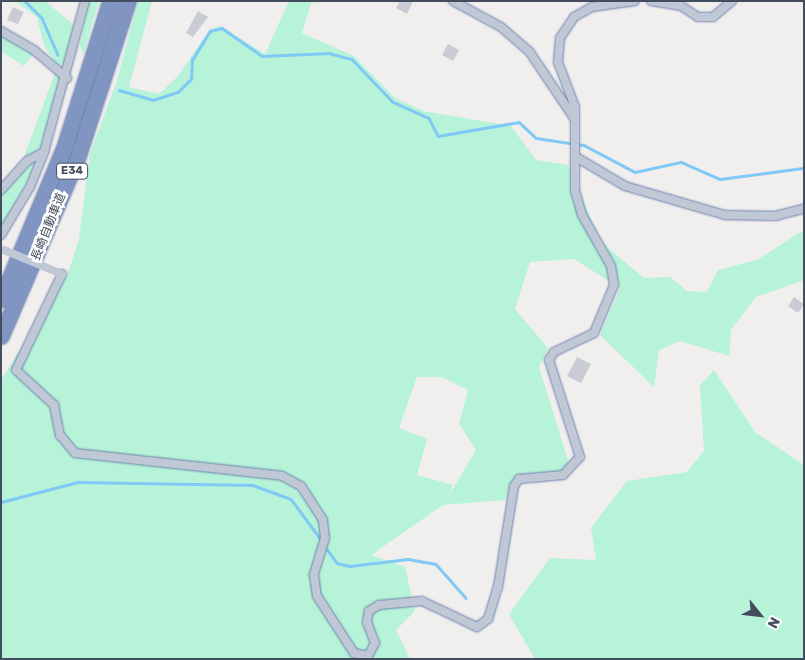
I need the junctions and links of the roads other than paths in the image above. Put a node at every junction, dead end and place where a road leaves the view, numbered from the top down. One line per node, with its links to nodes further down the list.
1 (85, 1): 9 (street)
2 (110, 1): 17 (highway, 長崎自動車道 / E34)
3 (128, 1): 18 (highway, 長崎自動車道 / E34)
4 (453, 1): 10 (street)
5 (635, 1): 10 (street)
6 (651, 1): 7 (street)
7 (732, 1)
8 (1, 31): 9 (street)
9 (67, 78): 11 (street)
10 (574, 118): 12 (street)
11 (44, 152): 13 (street); 15 (street)
12 (575, 154): 14 (street); 16 (street, bridge)
13 (1, 190)
14 (804, 209)
15 (1, 235)
16 (2, 249)
17 (1, 300)
18 (1, 336)

